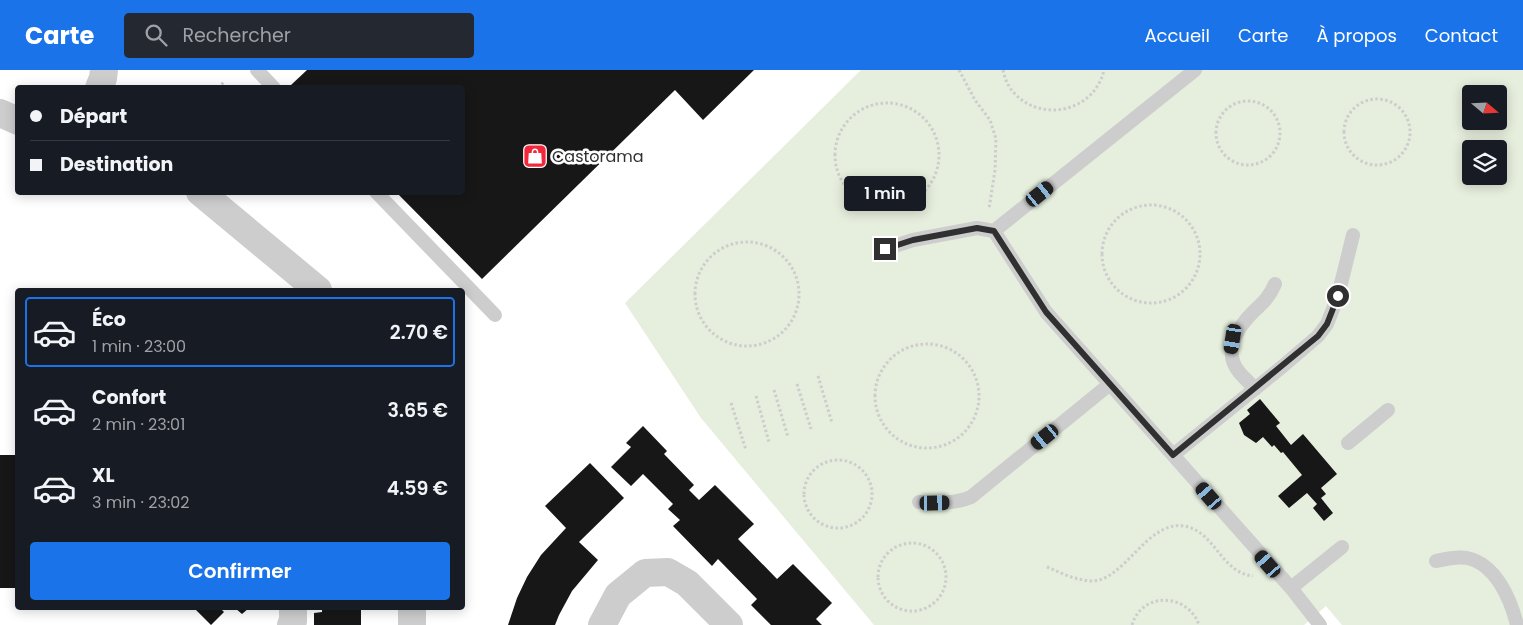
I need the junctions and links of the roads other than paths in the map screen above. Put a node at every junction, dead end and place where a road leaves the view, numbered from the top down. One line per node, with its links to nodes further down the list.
1 (104, 70): 4 (street)
2 (257, 70): 5 (lane)
3 (1195, 70): 10 (lane)
4 (100, 85)
5 (271, 85)
6 (0, 113): 7 (street)
7 (15, 120)
8 (204, 195): 14 (street)
9 (379, 195): 15 (lane)
10 (990, 230): 12 (lane); 16 (lane)
11 (1353, 235): 17 (lane)
12 (885, 249)
13 (1275, 284): 17 (lane)
14 (316, 288)
15 (495, 316)
16 (1110, 384): 20 (lane); 21 (lane)
17 (1255, 389): 20 (lane)
18 (1388, 410): 19 (lane)
19 (1348, 443)
20 (1173, 455): 24 (lane)
21 (919, 502)
22 (1342, 547): 24 (lane)
23 (1436, 562): 32 (lane)
24 (1291, 588): 31 (lane)
25 (293, 610): 27 (street)
26 (412, 610): 28 (street)
27 (291, 625)
28 (412, 625)
29 (602, 625): 30 (street)
30 (729, 625)
31 (1320, 625)
32 (1517, 625)

